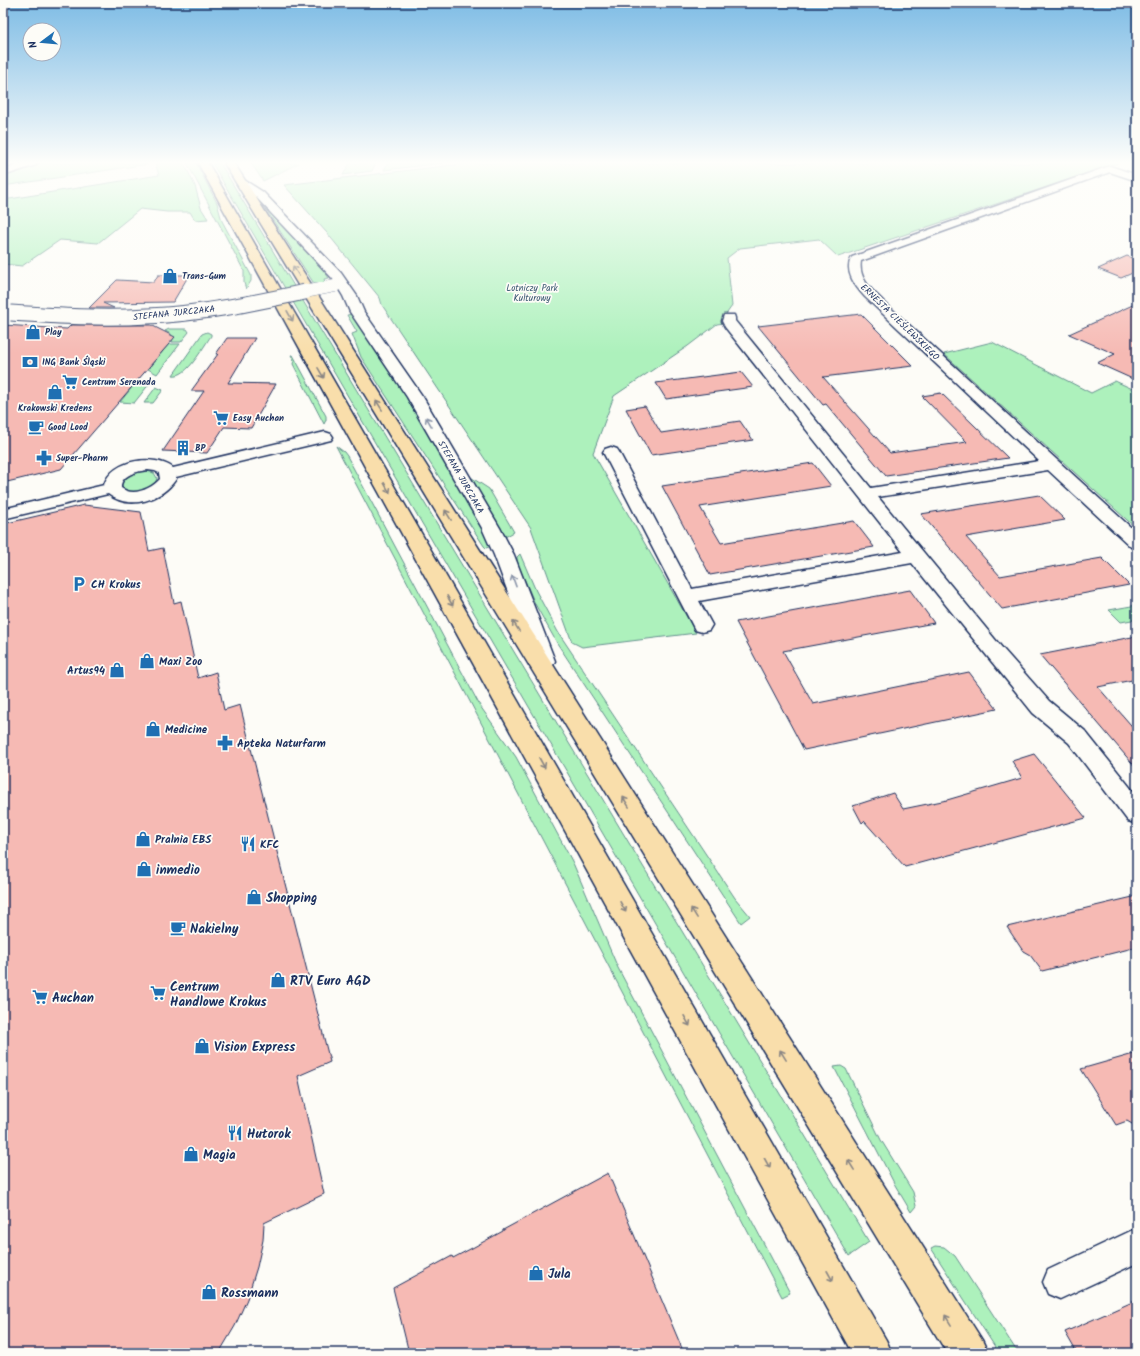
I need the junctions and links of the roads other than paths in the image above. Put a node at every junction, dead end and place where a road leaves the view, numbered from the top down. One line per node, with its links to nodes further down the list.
1 (240, 226): 23 (main road, one-way to 23)
2 (269, 226): 19 (main road, one-way to 2)
3 (290, 226): 5 (street, STEFANA JURCZAKA)
4 (950, 226): 10 (street, ERNESTA CIEŚLEWSKIEGO)
5 (339, 286): 6 (street, STEFANA JURCZAKA, bridge); 19 (street, STEFANA JURCZAKA, one-way to 5)
6 (7, 313)
7 (729, 318): 13 (street)
8 (326, 437): 11 (street)
9 (611, 452): 17 (street)
10 (1052, 464): 13 (street); 15 (street, ERNESTA CIEŚLEWSKIEGO)
11 (168, 474): 12 (street); 12 (street)
12 (112, 488): 14 (street)
13 (866, 494): 16 (street)
14 (3, 514)
15 (1137, 543)
16 (916, 556): 17 (street); 20 (street)
17 (688, 596): 18 (street)
18 (702, 625)
19 (552, 683): 24 (main road, one-way to 19)
20 (1137, 814)
21 (1137, 1245): 22 (street)
22 (1060, 1282)
23 (873, 1353)
24 (968, 1353)

